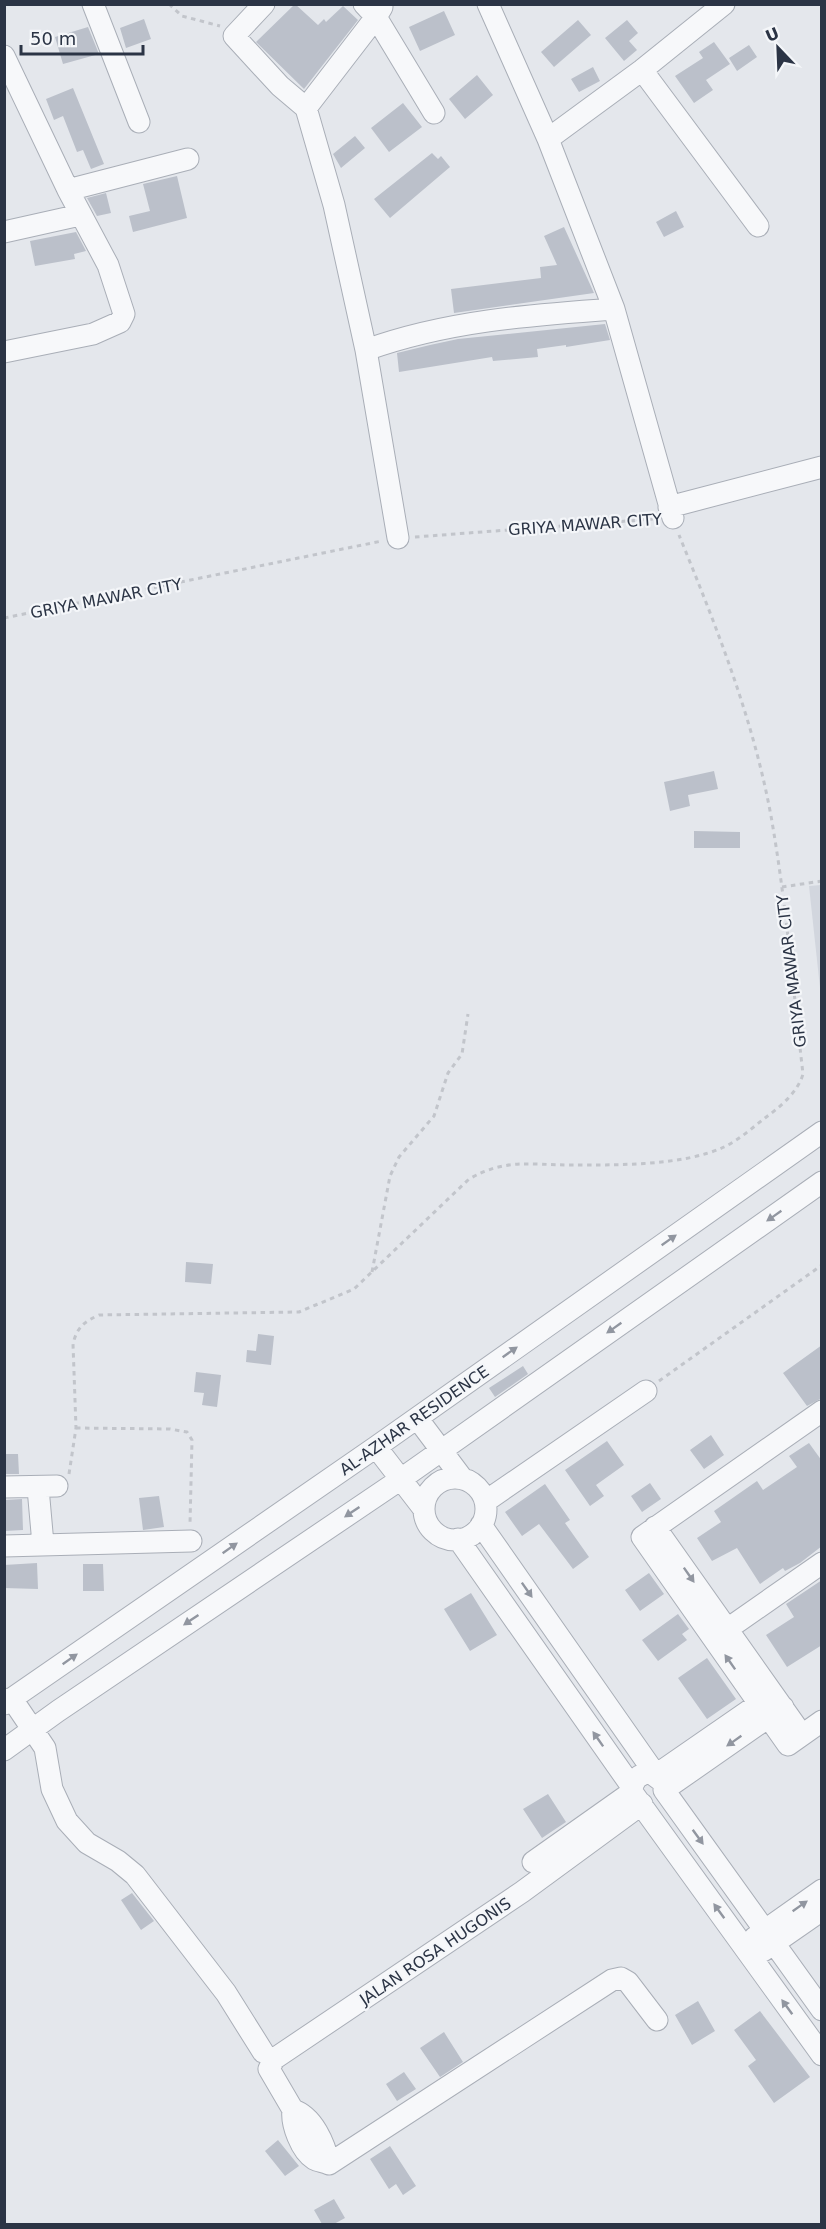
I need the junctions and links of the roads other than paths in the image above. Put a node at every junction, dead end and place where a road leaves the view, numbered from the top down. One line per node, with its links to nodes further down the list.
1 (93, 4): 10 (street)
2 (264, 4): 8 (street)
3 (488, 4): 11 (street)
4 (724, 4): 7 (street)
5 (375, 9): 8 (street); 9 (street)
6 (4, 56): 13 (street)
7 (642, 70): 11 (street); 15 (street)
8 (306, 108): 18 (street)
9 (434, 113)
10 (139, 122)
11 (548, 139): 17 (street)
12 (188, 159): 13 (street)
13 (68, 190): 14 (street)
14 (80, 215): 16 (street); 19 (street)
15 (758, 226)
16 (4, 232)
17 (614, 309): 18 (street); 20 (street)
18 (366, 350): 21 (street)
19 (4, 352)
20 (822, 467)
21 (398, 538)
22 (822, 1132): 26 (street, AL-AZHAR RESIDENCE, one-way to 22)
23 (822, 1182): 28 (street, one-way to 28)
24 (646, 1390): 32 (street)
25 (822, 1411): 42 (street)
26 (417, 1418): 27 (street, AL-AZHAR RESIDENCE); 28 (street)
27 (376, 1447): 30 (street); 43 (street, AL-AZHAR RESIDENCE, one-way to 27)
28 (441, 1449): 29 (street); 30 (street)
29 (462, 1478): 32 (street); 33 (street)
30 (401, 1479): 33 (street); 46 (street, one-way to 46)
31 (4, 1487): 37 (street)
32 (486, 1501): 34 (street)
33 (423, 1508): 35 (street)
34 (481, 1525): 35 (street); 40 (street)
35 (458, 1539): 41 (street)
36 (190, 1541): 37 (street)
37 (43, 1544): 38 (street)
38 (4, 1546)
39 (822, 1563): 42 (street)
40 (511, 1567): 41 (street); 50 (street, one-way to 50)
41 (488, 1583): 51 (street, one-way to 41)
42 (720, 1634): 45 (street)
43 (38, 1682): 44 (street, AL-AZHAR RESIDENCE); 46 (street)
44 (6, 1701): 48 (street)
45 (771, 1705): 47 (street); 50 (street)
46 (58, 1711): 48 (street)
47 (822, 1721)
48 (34, 1729): 49 (street); 59 (street)
49 (4, 1750)
50 (660, 1782): 51 (street); 51 (street); 55 (street, one-way to 55)
51 (638, 1797): 52 (street); 56 (street, one-way to 51); 58 (street, JALAN ROSA HUGONIS)
52 (533, 1862)
53 (822, 1890): 55 (street, one-way to 53)
54 (822, 1910): 55 (street)
55 (769, 1937): 56 (street); 57 (street)
56 (748, 1952): 60 (street, one-way to 56)
57 (822, 2010)
58 (657, 2020)
59 (263, 2052)
60 (822, 2055)

